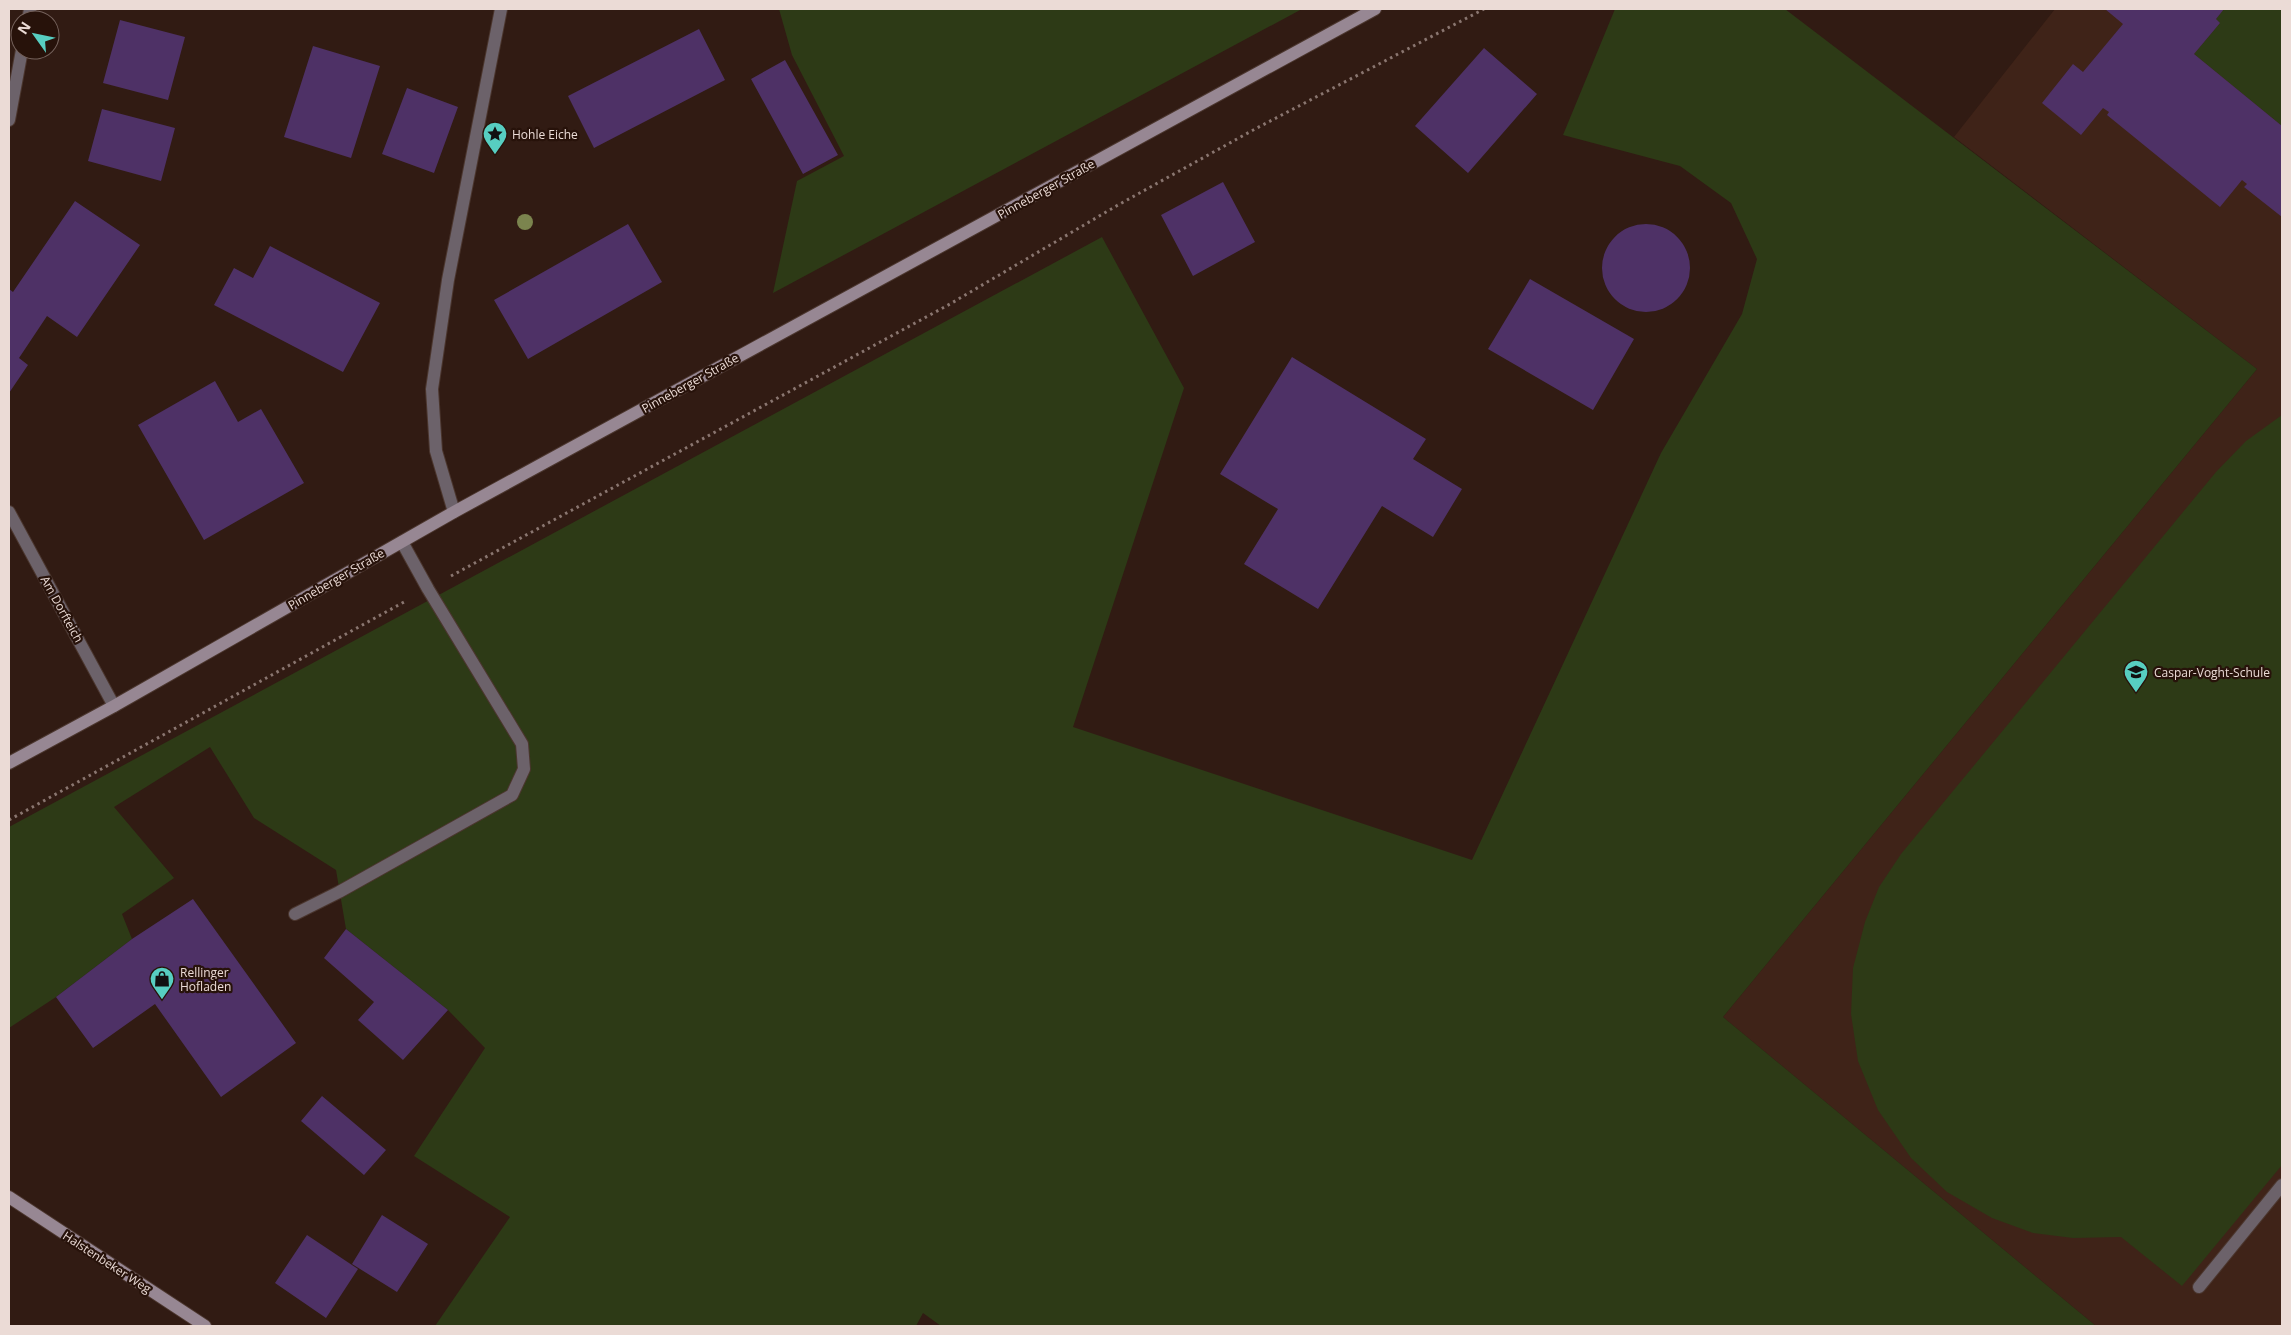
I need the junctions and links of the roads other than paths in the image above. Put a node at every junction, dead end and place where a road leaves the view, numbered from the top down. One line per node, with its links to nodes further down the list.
1 (501, 9): 6 (street)
2 (1375, 9): 6 (main road, Pinneberger Straße)
3 (20, 60): 4 (street)
4 (9, 120)
5 (9, 512): 8 (street, Am Dorfteich)
6 (454, 512): 7 (main road, Pinneberger Straße)
7 (402, 542): 8 (main road, Pinneberger Straße); 10 (street)
8 (114, 706): 9 (main road, Pinneberger Straße)
9 (9, 763)
10 (296, 914)
11 (2282, 1185): 13 (street)
12 (9, 1197): 14 (main road, Halstenbeker Weg)
13 (2199, 1287)
14 (205, 1326)

